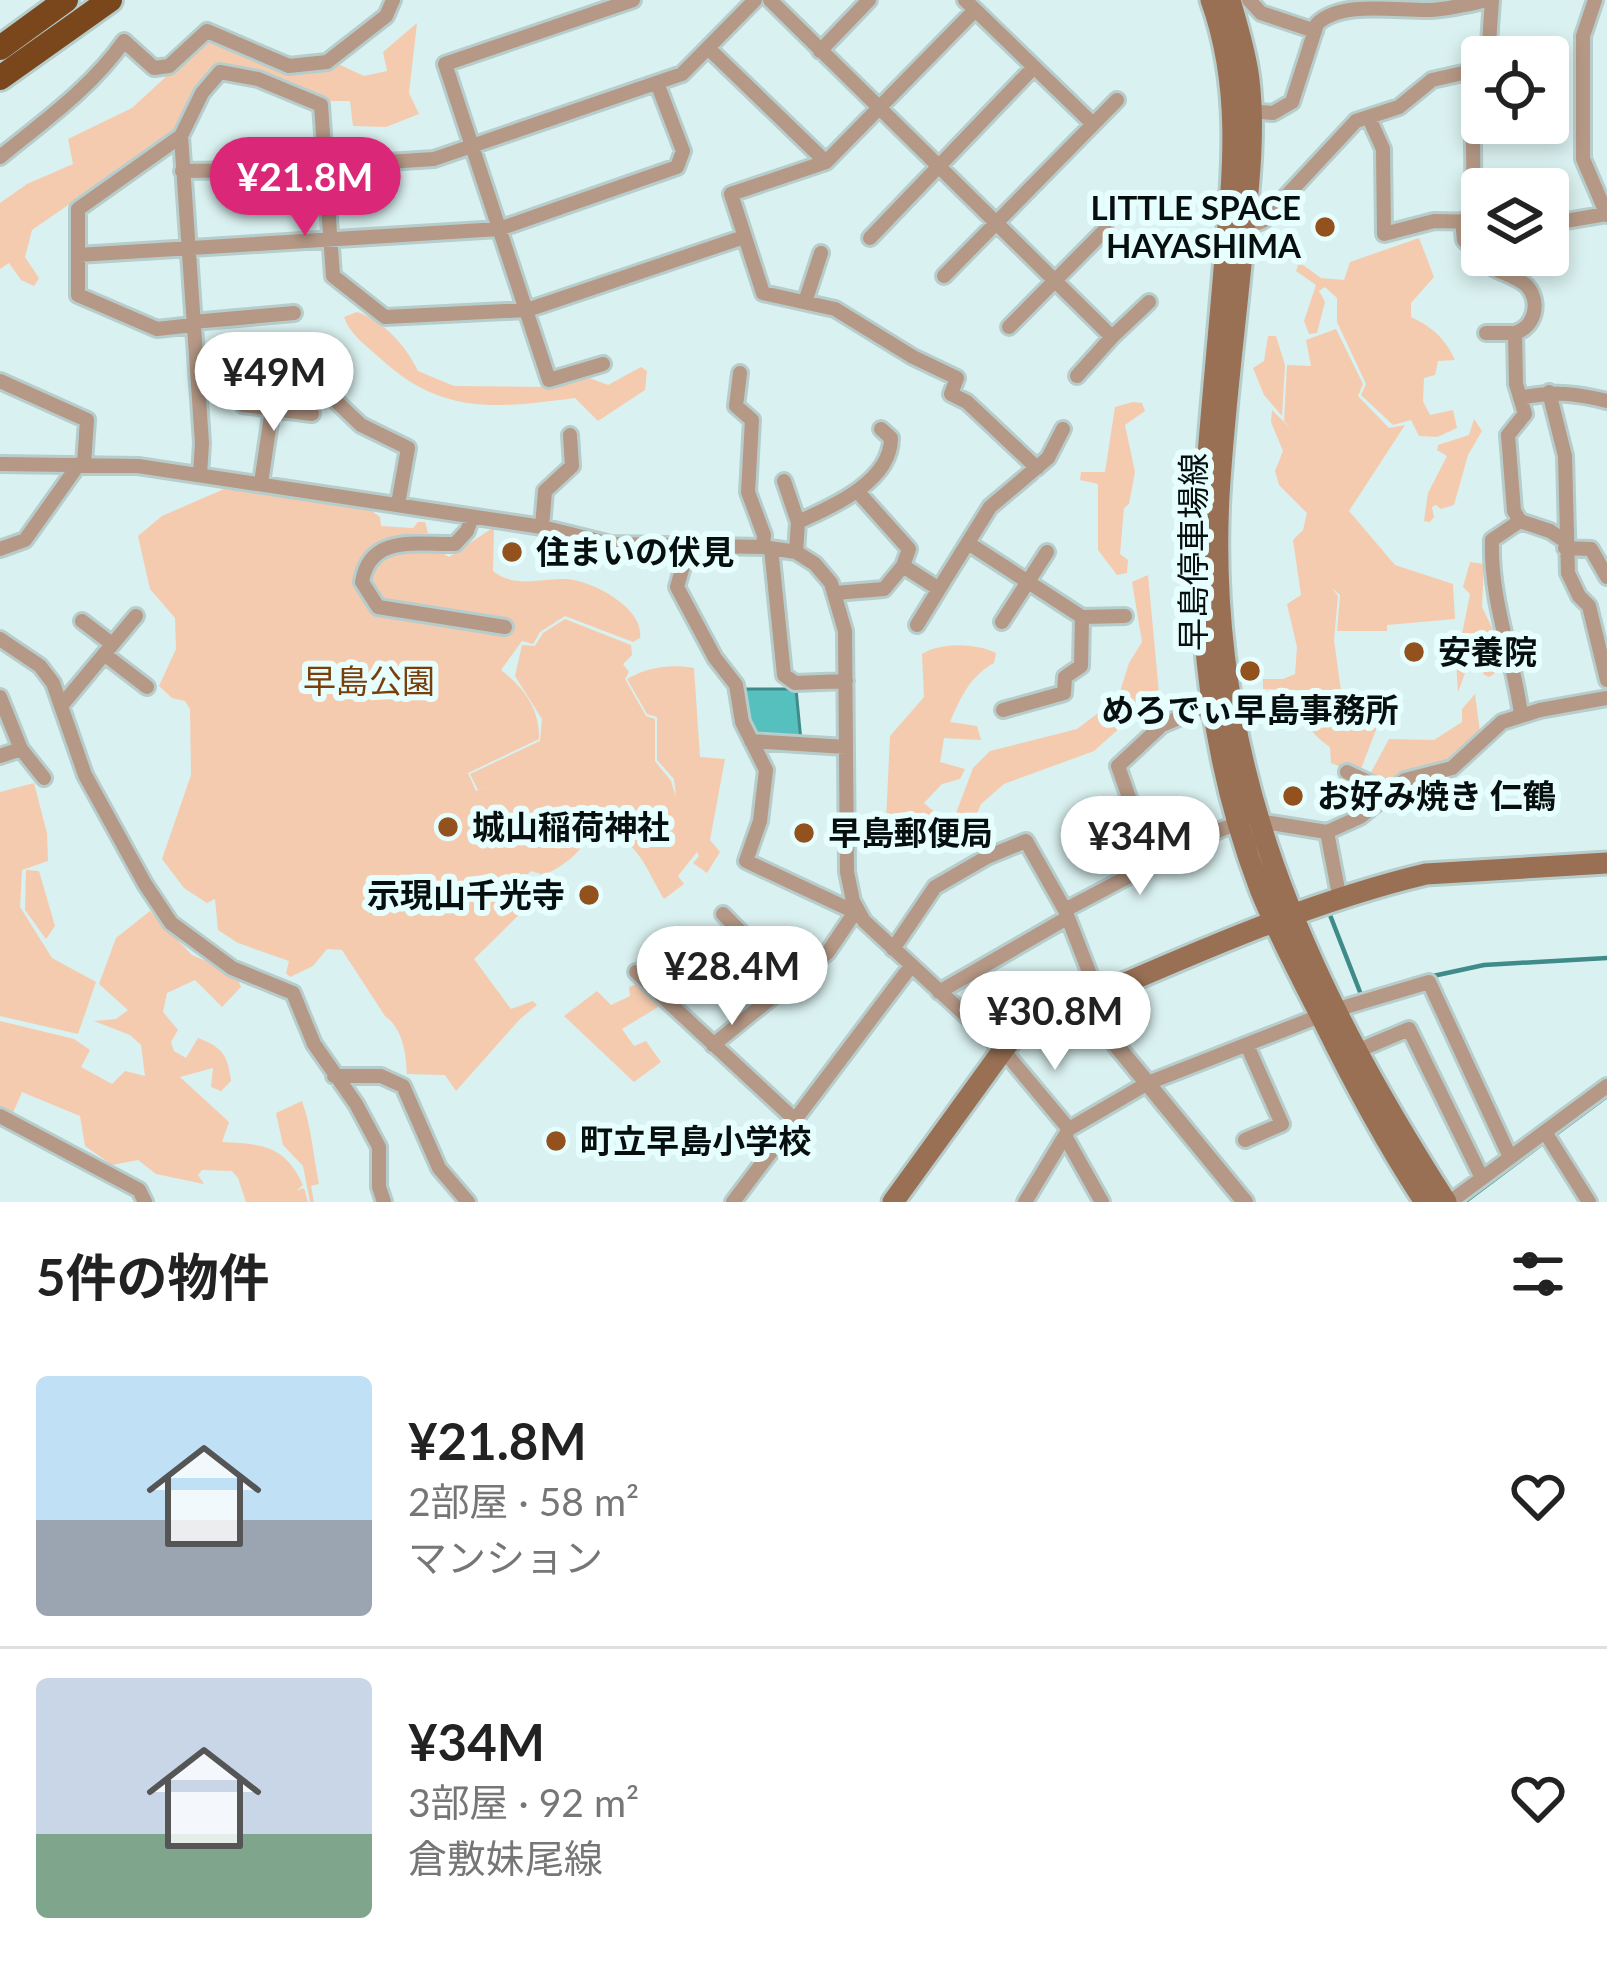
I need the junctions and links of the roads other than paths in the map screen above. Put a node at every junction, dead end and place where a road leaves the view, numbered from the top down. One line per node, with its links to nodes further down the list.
1 (66, 0): 17 (highway)
2 (110, 0): 21 (highway)
3 (393, 0): 30 (street)
4 (633, 0): 29 (street)
5 (755, 0): 16 (street)
6 (770, 0): 18 (street)
7 (869, 0): 18 (street)
8 (1210, 0): 41 (main road, 早島停車場線)
9 (1230, 0): 25 (main road, 早島停車場線)
10 (1249, 0): 14 (street)
11 (1490, 0): 14 (street); 15 (street)
12 (1595, 0): 35 (street)
13 (970, 5): 19 (street); 24 (street)
14 (1315, 31): 25 (street)
15 (1489, 36)
16 (708, 47): 22 (street); 31 (street)
17 (0, 48)
18 (820, 51): 24 (street)
19 (1034, 67): 27 (street); 32 (street)
20 (1461, 72): 26 (street)
21 (0, 78)
22 (658, 83): 29 (street); 39 (street)
23 (1117, 100): 27 (street)
24 (878, 110): 31 (street); 32 (street)
25 (1250, 111): 41 (main road, 早島停車場線)
26 (1369, 118): 36 (street); 41 (street)
27 (1094, 124): 38 (street)
28 (182, 136): 33 (street); 34 (street); 47 (street)
29 (471, 147): 33 (street); 39 (street)
30 (0, 157)
31 (826, 162): 43 (street)
32 (936, 166): 38 (street); 44 (street)
33 (325, 168): 34 (street); 42 (street)
34 (182, 171): 45 (street)
35 (1607, 215): 37 (street)
36 (1461, 221)
37 (1569, 221)
38 (996, 224): 48 (street); 50 (street)
39 (499, 229): 42 (street); 53 (street)
40 (1106, 230): 50 (street)
41 (1236, 230): 112 (main road, 早島停車場線); 123 (main road, 早島停車場線)
42 (330, 237): 45 (street); 53 (street)
43 (744, 237): 51 (street); 53 (street)
44 (870, 238)
45 (188, 248): 47 (street); 55 (street)
46 (821, 253): 51 (street)
47 (78, 255): 55 (street)
48 (944, 276)
49 (1509, 276): 58 (street)
50 (1054, 281): 56 (street); 59 (street)
51 (805, 302): 76 (street)
52 (1149, 302): 59 (street)
53 (527, 310): 60 (street)
54 (294, 313): 55 (street)
55 (193, 324): 77 (street)
56 (1010, 327)
57 (1486, 333): 58 (street)
58 (1515, 333): 66 (street)
59 (1112, 337): 62 (street)
60 (603, 364)
61 (740, 373): 89 (street)
62 (1077, 376)
63 (0, 381): 75 (street)
64 (317, 383): 81 (street)
65 (1550, 392): 66 (street); 67 (street); 87 (street)
66 (1520, 398): 83 (street)
67 (1607, 401)
68 (242, 405): 69 (street)
69 (272, 409): 70 (street); 79 (street)
70 (312, 414)
71 (1063, 428): 76 (street)
72 (881, 430): 80 (street)
73 (570, 435): 85 (street)
74 (0, 464): 75 (street)
75 (82, 464): 77 (street); 90 (street)
76 (1037, 468): 86 (street)
77 (200, 474): 79 (street)
78 (784, 481): 84 (street)
79 (261, 483): 81 (street)
80 (858, 492): 84 (street); 93 (street)
81 (398, 504): 82 (street)
82 (472, 517): 85 (street); 104 (street)
83 (1520, 521): 87 (street); 115 (street)
84 (798, 522): 91 (street)
85 (542, 527): 88 (street)
86 (968, 543): 95 (street); 96 (street)
87 (1565, 544): 94 (street); 107 (street)
88 (688, 545): 89 (street); 116 (street)
89 (767, 547): 91 (street); 108 (street)
90 (0, 549)
91 (796, 552): 97 (street)
92 (1047, 553): 95 (street)
93 (903, 566): 96 (street); 97 (street)
94 (1607, 577)
95 (1028, 582): 100 (street); 102 (street)
96 (939, 589): 103 (street)
97 (835, 593): 108 (street)
98 (136, 616): 106 (street)
99 (1126, 616): 100 (street)
100 (1082, 617): 114 (street)
101 (82, 620): 106 (street)
102 (1002, 622)
103 (917, 625)
104 (505, 627)
105 (0, 639): 113 (street)
106 (108, 649): 109 (street); 113 (street)
107 (1607, 680)
108 (846, 681): 117 (street)
109 (147, 687)
110 (0, 697): 118 (street)
111 (1607, 698): 115 (street)
112 (1214, 703): 123 (main road, 早島停車場線); 126 (street)
113 (61, 706): 143 (street)
114 (1003, 710)
115 (1521, 715): 122 (street)
116 (751, 740): 117 (street); 128 (street)
117 (846, 747): 128 (street)
118 (21, 749): 119 (street); 121 (street)
119 (0, 756)
120 (1347, 772): 122 (street)
121 (44, 778)
122 (1390, 792): 124 (street)
123 (1248, 822): 124 (street); 126 (street); 131 (main road, 早島停車場線)
124 (1327, 832): 127 (street)
125 (1607, 863): 127 (main road)
126 (1152, 864): 130 (street)
127 (1340, 900): 131 (main road)
128 (856, 910): 132 (street); 135 (street)
129 (723, 914): 135 (street)
130 (1066, 914): 132 (street); 136 (street); 137 (street)
131 (1283, 920): 137 (main road); 138 (main road, 早島停車場線)
132 (893, 949): 133 (street)
133 (911, 966): 136 (street); 147 (street)
134 (636, 972): 139 (street)
135 (792, 984): 139 (street)
136 (939, 992): 141 (street)
137 (1095, 996): 141 (main road); 144 (street)
138 (1328, 1013): 140 (street); 142 (main road, 早島停車場線); 151 (street); 161 (main road, 早島停車場線)
139 (713, 1045): 147 (street)
140 (1247, 1045): 144 (street); 150 (street)
141 (1004, 1050): 148 (street); 157 (main road)
142 (1357, 1051): 152 (street); 162 (main road, 早島停車場線)
143 (334, 1076): 154 (street); 155 (street)
144 (1148, 1083): 148 (street); 160 (street)
145 (1607, 1086): 149 (street)
146 (0, 1116): 153 (street)
147 (794, 1119): 156 (street)
148 (1067, 1132): 158 (street); 159 (street)
149 (1548, 1137): 151 (street); 163 (street)
150 (1245, 1140)
151 (1510, 1157): 152 (street)
152 (1482, 1178): 162 (street)
153 (145, 1202)
154 (384, 1202)
155 (468, 1202)
156 (734, 1202)
157 (893, 1202)
158 (1025, 1202)
159 (1102, 1202)
160 (1245, 1202)
161 (1425, 1202)
162 (1448, 1202)
163 (1589, 1202)

